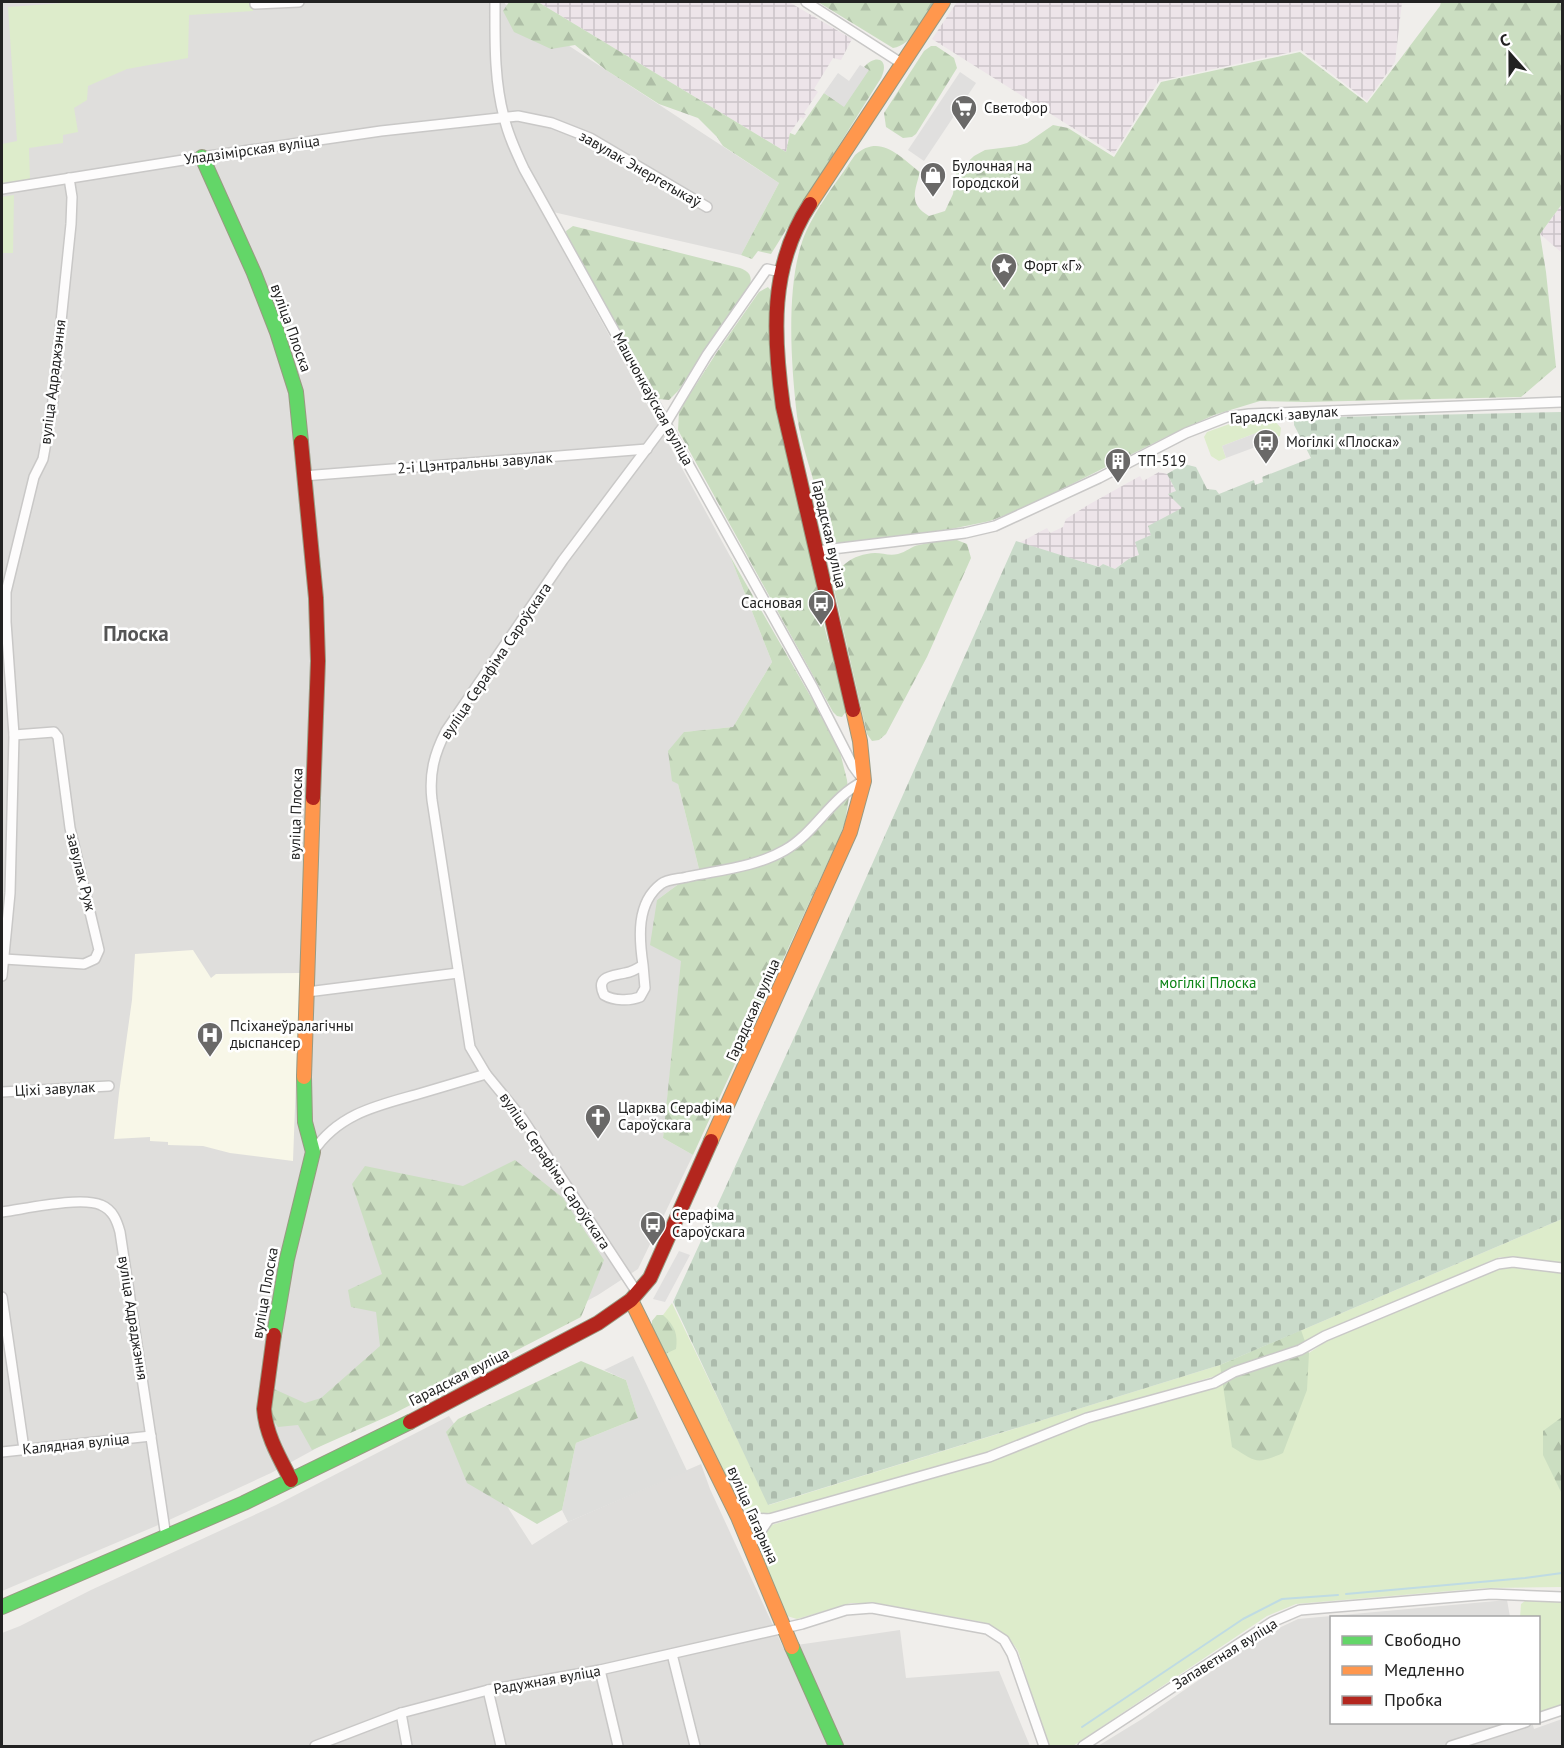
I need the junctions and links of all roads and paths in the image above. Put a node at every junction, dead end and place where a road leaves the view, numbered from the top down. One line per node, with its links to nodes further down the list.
1 (299, 2): 5 (street)
2 (495, 2): 7 (street, Машчонкаўская вуліца)
3 (806, 2): 6 (street)
4 (943, 2): 6 (main road, Гарадская вуліца)
5 (255, 4)
6 (902, 63): 12 (main road, Гарадская вуліца)
7 (503, 116): 8 (street, Уладзімірская вуліца); 11 (street, завулак Энергетыкаў); 14 (street, Машчонкаўская вуліца)
8 (202, 157): 9 (street, Уладзімірская вуліца); 16 (main road, вуліца Плоска)
9 (69, 178): 10 (street, Уладзімірская вуліца); 18 (street, вуліца Адраджэння)
10 (2, 189)
11 (707, 207)
12 (781, 272): 14 (street, вуліца Серафіма Сароўскага); 17 (main road, Гарадская вуліца)
13 (1563, 402): 17 (street, Гарадскі завулак)
14 (666, 423): 15 (street, вуліца Серафіма Сароўскага); 19 (street, Машчонкаўская вуліца)
15 (647, 449): 16 (street, 2-і Цэнтральны завулак); 22 (street, вуліца Серафіма Сароўскага)
16 (303, 476): 24 (main road, вуліца Плоска)
17 (816, 551): 19 (main road, Гарадская вуліца)
18 (14, 735): 20 (street, вуліца Адраджэння); 20 (street, завулак Руж)
19 (864, 781): 21 (street); 32 (main road, Гарадская вуліца)
20 (4, 959): 23 (street, вуліца Адраджэння)
21 (643, 965): 21 (street)
22 (458, 974): 24 (street); 25 (street, вуліца Серафіма Сароўскага)
23 (2, 975)
24 (307, 992): 28 (main road, вуліца Плоска)
25 (486, 1074): 28 (street); 32 (street, вуліца Серафіма Сароўскага)
26 (110, 1086): 27 (street, Ціхі завулак)
27 (2, 1092)
28 (313, 1152): 36 (main road, вуліца Плоска)
29 (2, 1212): 33 (street, вуліца Адраджэння)
30 (1563, 1268): 38 (street)
31 (2, 1297): 34 (street)
32 (634, 1297): 36 (main road, Гарадская вуліца); 37 (main road, вуліца Гагарына)
33 (151, 1436): 34 (street, Калядная вуліца); 39 (street, вуліца Адраджэння)
34 (24, 1449): 35 (street, Калядная вуліца)
35 (2, 1452)
36 (291, 1480): 39 (main road, Гарадская вуліца)
37 (738, 1516): 38 (street); 40 (main road, вуліца Гагарына)
38 (769, 1519): 40 (street)
39 (166, 1537): 42 (main road, Гарадская вуліца)
40 (750, 1547): 43 (main road, вуліца Гагарына)
41 (1563, 1597): 58 (street, Запаветная вуліца)
42 (2, 1607)
43 (783, 1628): 44 (street, Радужная вуліца); 56 (main road, вуліца Гагарына); 57 (street, Радужная вуліца)
44 (672, 1654): 45 (street, Радужная вуліца); 55 (street)
45 (600, 1671): 46 (street, Радужная вуліца); 54 (street)
46 (488, 1690): 48 (street, Радужная вуліца); 53 (street)
47 (1563, 1710): 49 (street)
48 (401, 1713): 51 (street, Радужная вуліца); 52 (street)
49 (1540, 1718)
50 (1520, 1724): 59 (street)
51 (315, 1746)
52 (407, 1746)
53 (501, 1746)
54 (618, 1746)
55 (695, 1746)
56 (836, 1746)
57 (1044, 1746)
58 (1083, 1746)
59 (1451, 1746)

